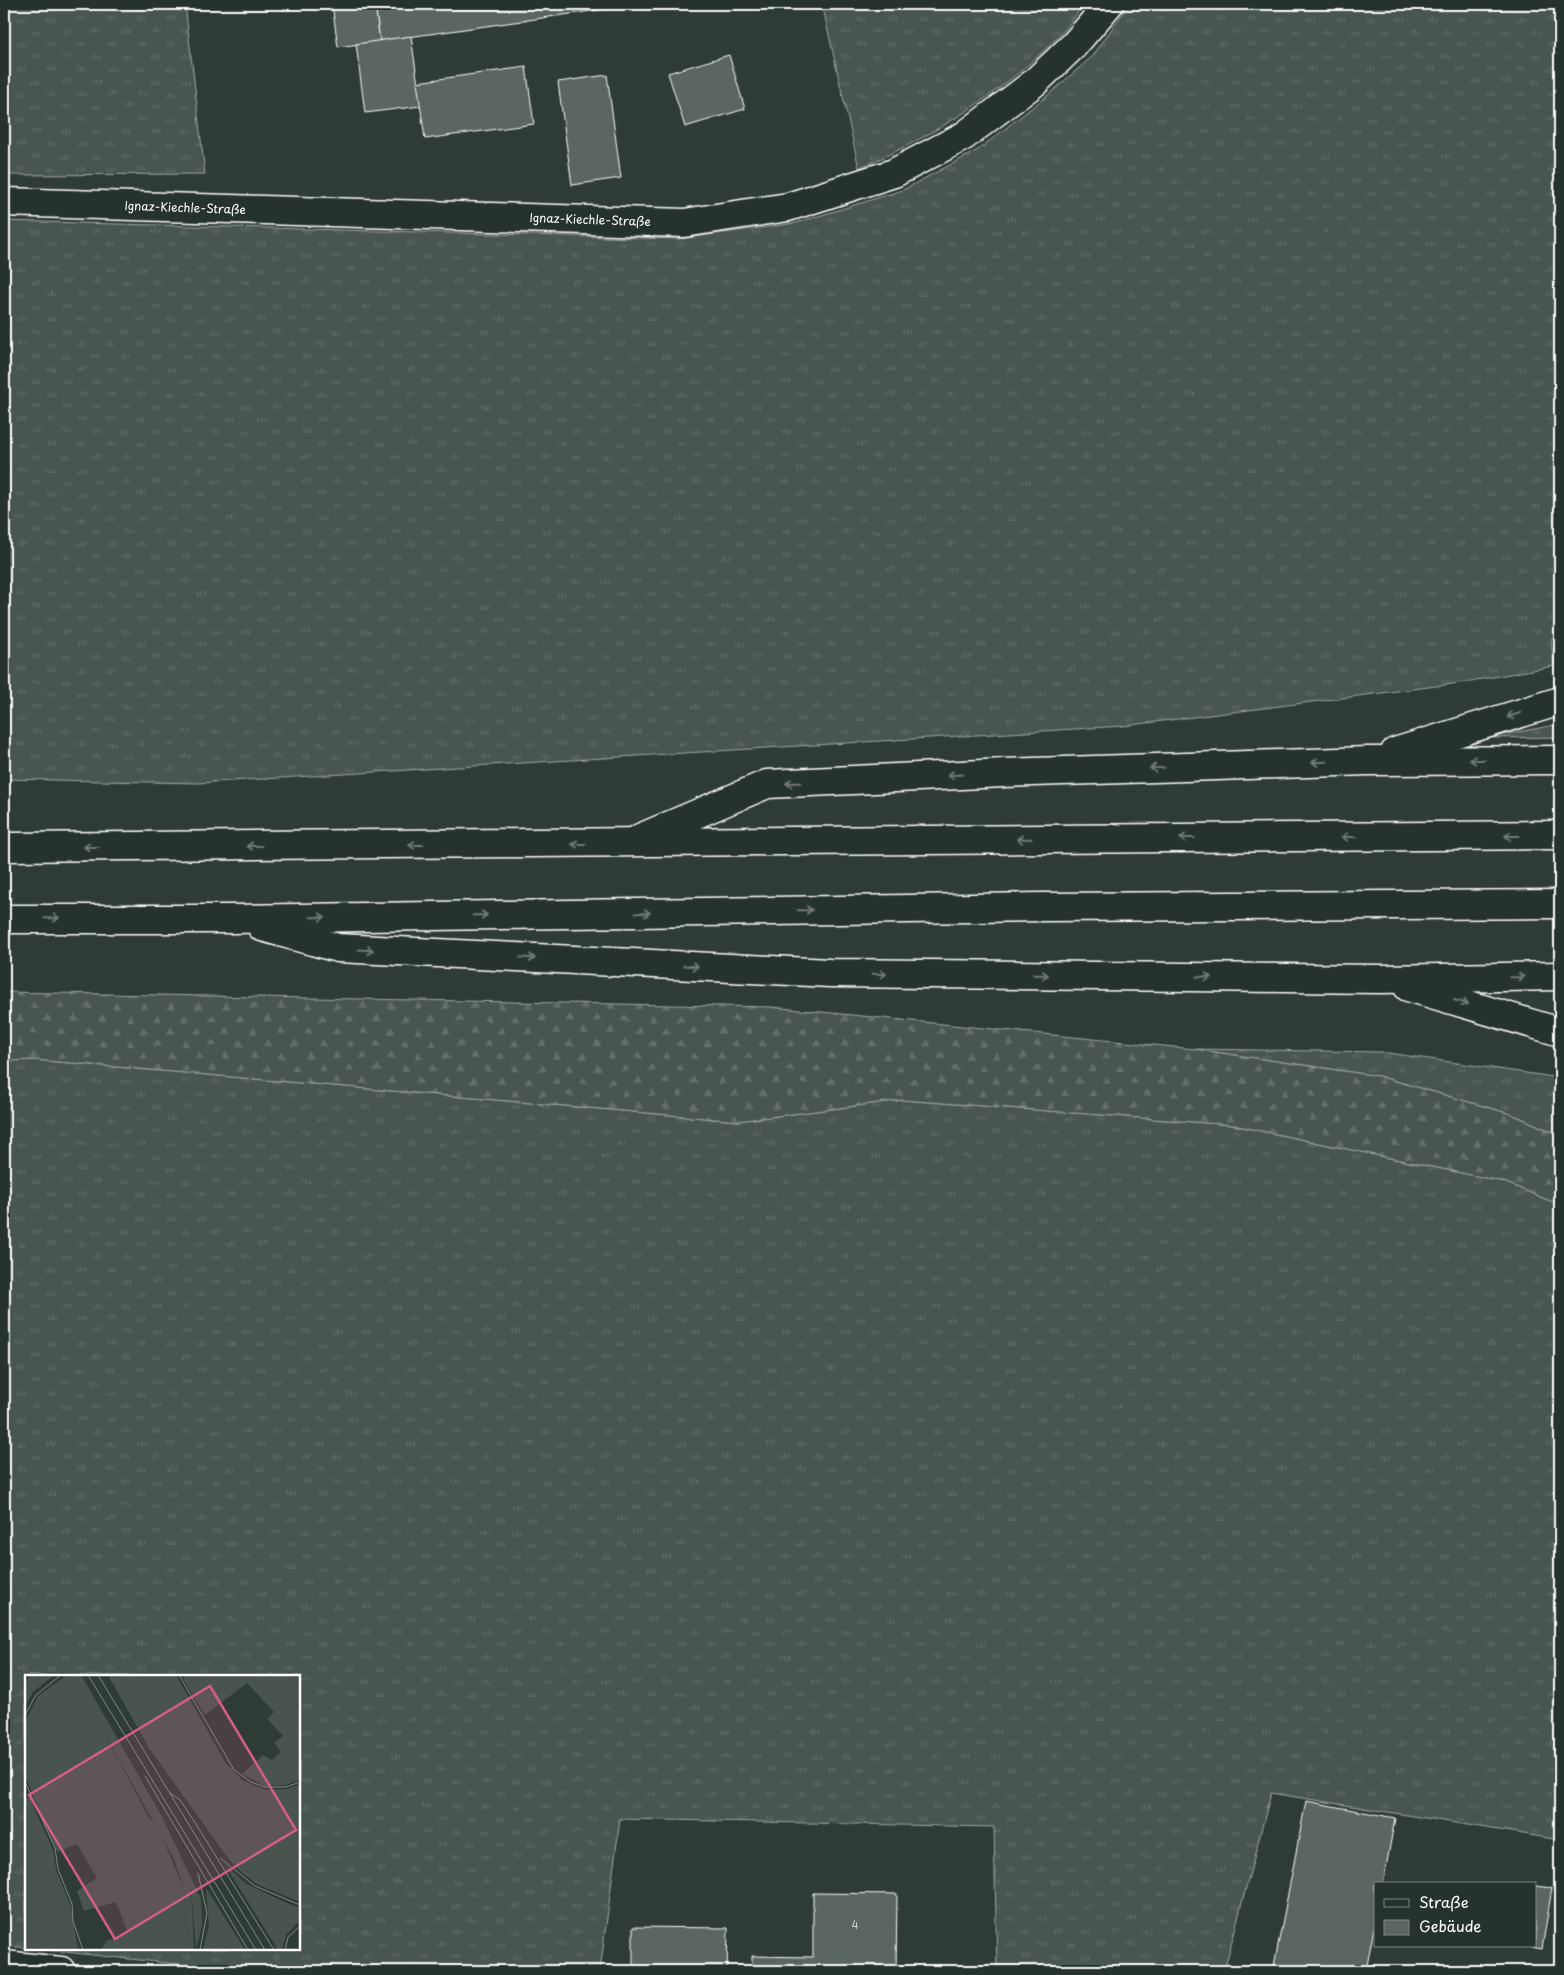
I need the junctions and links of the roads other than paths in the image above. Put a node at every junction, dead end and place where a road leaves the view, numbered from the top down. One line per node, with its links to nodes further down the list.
1 (1109, 4): 2 (main road, Ignaz-Kiechle-Straße)
2 (4, 202)
3 (1560, 701): 5 (main road, one-way to 5)
4 (1560, 760): 5 (main road, one-way to 5)
5 (1368, 761): 7 (main road, one-way to 7)
6 (1560, 835): 7 (main road, one-way to 7)
7 (627, 843): 8 (main road, one-way to 8)
8 (4, 847)
9 (1560, 904): 11 (main road, one-way to 9)
10 (4, 918): 11 (main road, one-way to 11)
11 (234, 919): 13 (main road, one-way to 13)
12 (1560, 976): 13 (main road, one-way to 12)
13 (1380, 978): 14 (main road, one-way to 14)
14 (1560, 1032)
15 (4, 1965): 16 (main road)
16 (61, 1971)

